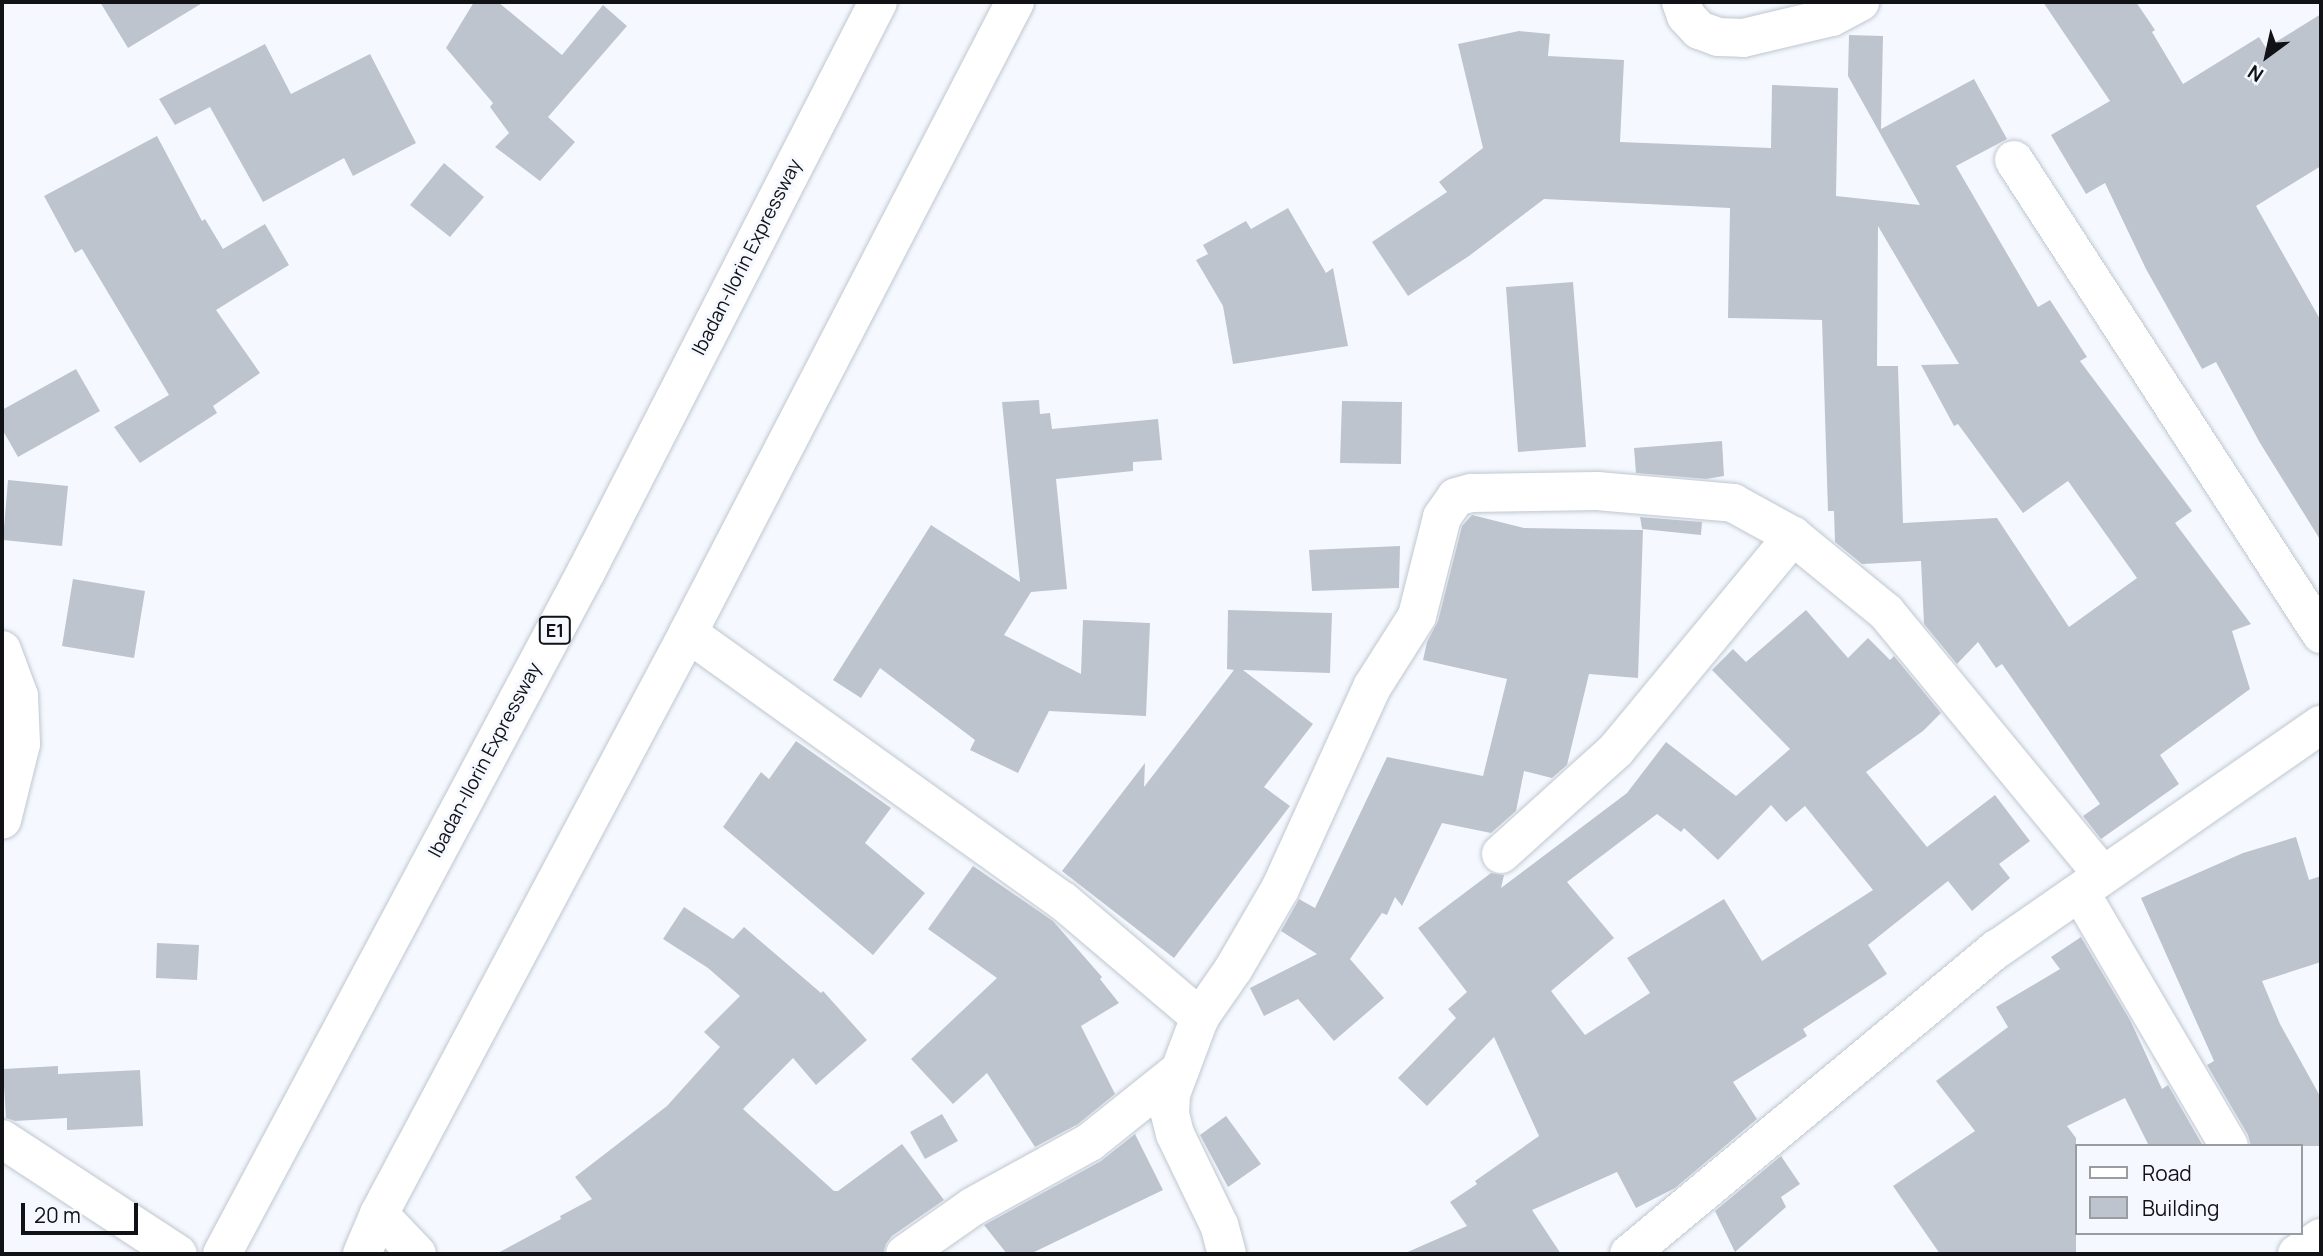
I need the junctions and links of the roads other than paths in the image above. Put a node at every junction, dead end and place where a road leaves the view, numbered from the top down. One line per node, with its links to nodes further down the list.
1 (878, 2): 22 (main road, Ibadan-Ilorin Expressway / E1)
2 (1014, 2): 7 (main road)
3 (1681, 2): 4 (main road)
4 (1860, 2)
5 (2014, 160): 8 (main road)
6 (1793, 536): 12 (main road); 13 (main road); 14 (main road)
7 (688, 633): 14 (main road); 18 (main road)
8 (2321, 634)
9 (2, 650): 11 (main road)
10 (2321, 725): 13 (main road)
11 (2, 820)
12 (1502, 854)
13 (2092, 884): 17 (main road); 27 (main road)
14 (1200, 1017): 15 (main road)
15 (1180, 1070): 25 (main road); 26 (main road)
16 (2, 1139): 21 (main road)
17 (2229, 1144)
18 (379, 1214): 23 (main road); 24 (main road)
19 (2282, 1235): 28 (main road)
20 (2321, 1238): 28 (main road)
21 (178, 1254)
22 (222, 1254)
23 (362, 1254)
24 (417, 1254)
25 (905, 1254)
26 (1227, 1254)
27 (1629, 1254)
28 (2295, 1254)

